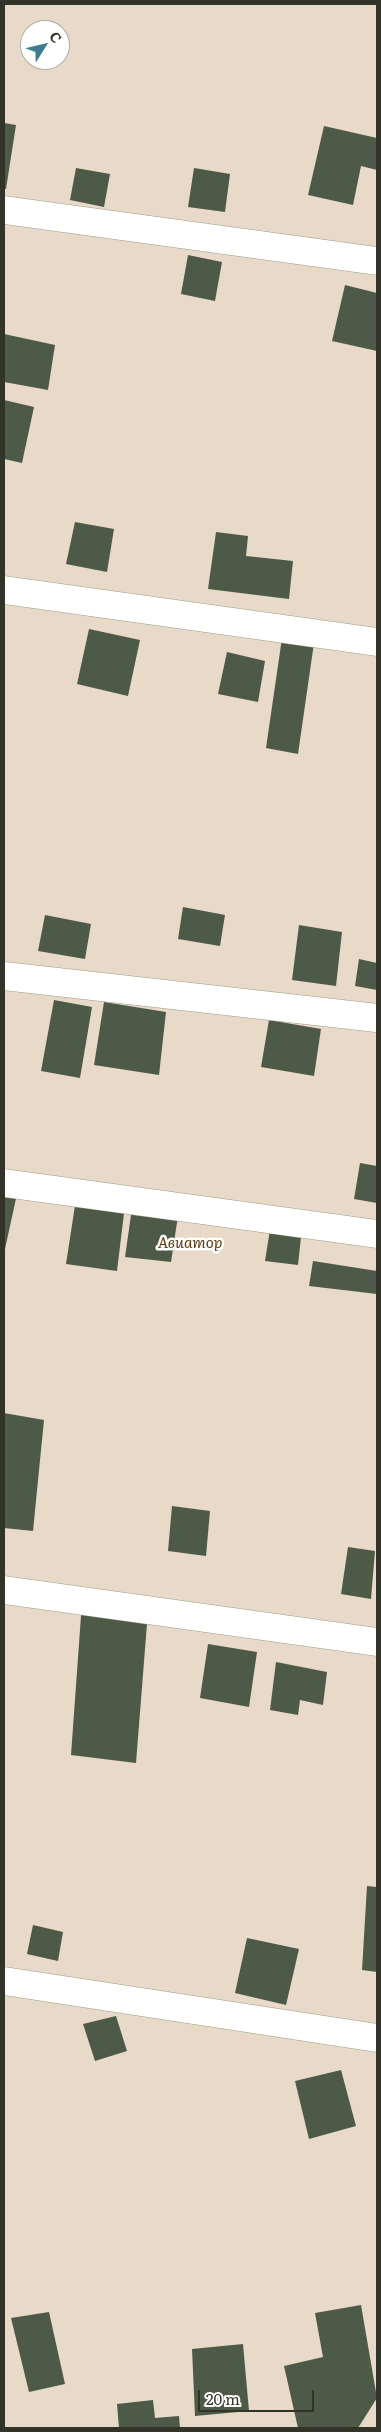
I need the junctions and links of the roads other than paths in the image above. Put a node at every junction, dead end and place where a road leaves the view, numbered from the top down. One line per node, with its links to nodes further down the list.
1 (4, 210): 2 (street)
2 (377, 262)
3 (4, 590): 4 (street)
4 (377, 642)
5 (4, 976): 6 (street)
6 (377, 1018)
7 (4, 1183): 8 (street)
8 (377, 1234)
9 (4, 1590): 10 (street)
10 (377, 1642)
11 (4, 1981): 12 (street)
12 (377, 2038)

